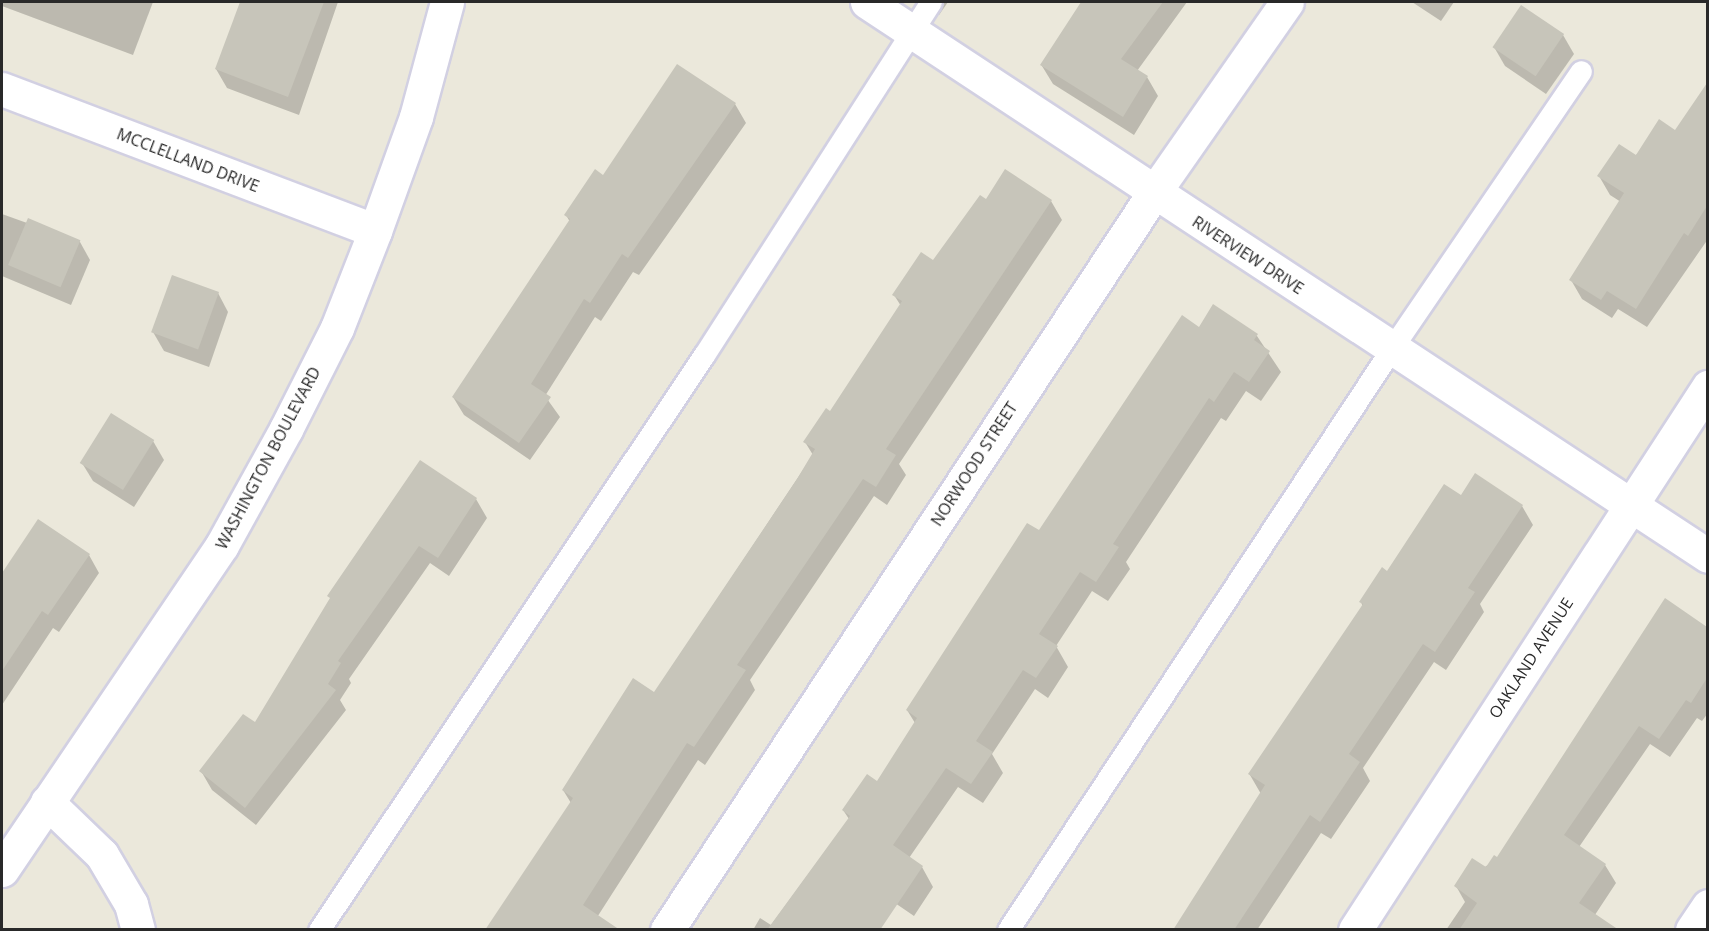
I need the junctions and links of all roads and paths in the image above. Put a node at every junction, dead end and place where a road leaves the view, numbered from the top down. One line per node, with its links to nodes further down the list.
1 (447, 2): 9 (street, WASHINGTON BOULEVARD)
2 (867, 2): 5 (street, RIVERVIEW DRIVE)
3 (931, 2): 5 (lane)
4 (1287, 2): 8 (street, NORWOOD STREET)
5 (911, 32): 8 (street, RIVERVIEW DRIVE); 18 (lane)
6 (1581, 71): 10 (lane)
7 (2, 89): 9 (street, MCCLELLAND DRIVE)
8 (1153, 194): 10 (street, RIVERVIEW DRIVE); 19 (street, NORWOOD STREET)
9 (375, 231): 14 (street, WASHINGTON BOULEVARD)
10 (1392, 348): 12 (street, RIVERVIEW DRIVE); 20 (lane)
11 (1707, 387): 12 (street, OAKLAND AVENUE)
12 (1632, 503): 13 (street, RIVERVIEW DRIVE); 21 (street, OAKLAND AVENUE)
13 (1707, 556)
14 (47, 802): 15 (street, WASHINGTON BOULEVARD); 17 (street)
15 (2, 870)
16 (1707, 906): 22 (street)
17 (138, 930)
18 (319, 930)
19 (667, 930)
20 (1008, 930)
21 (1355, 930)
22 (1692, 930)

